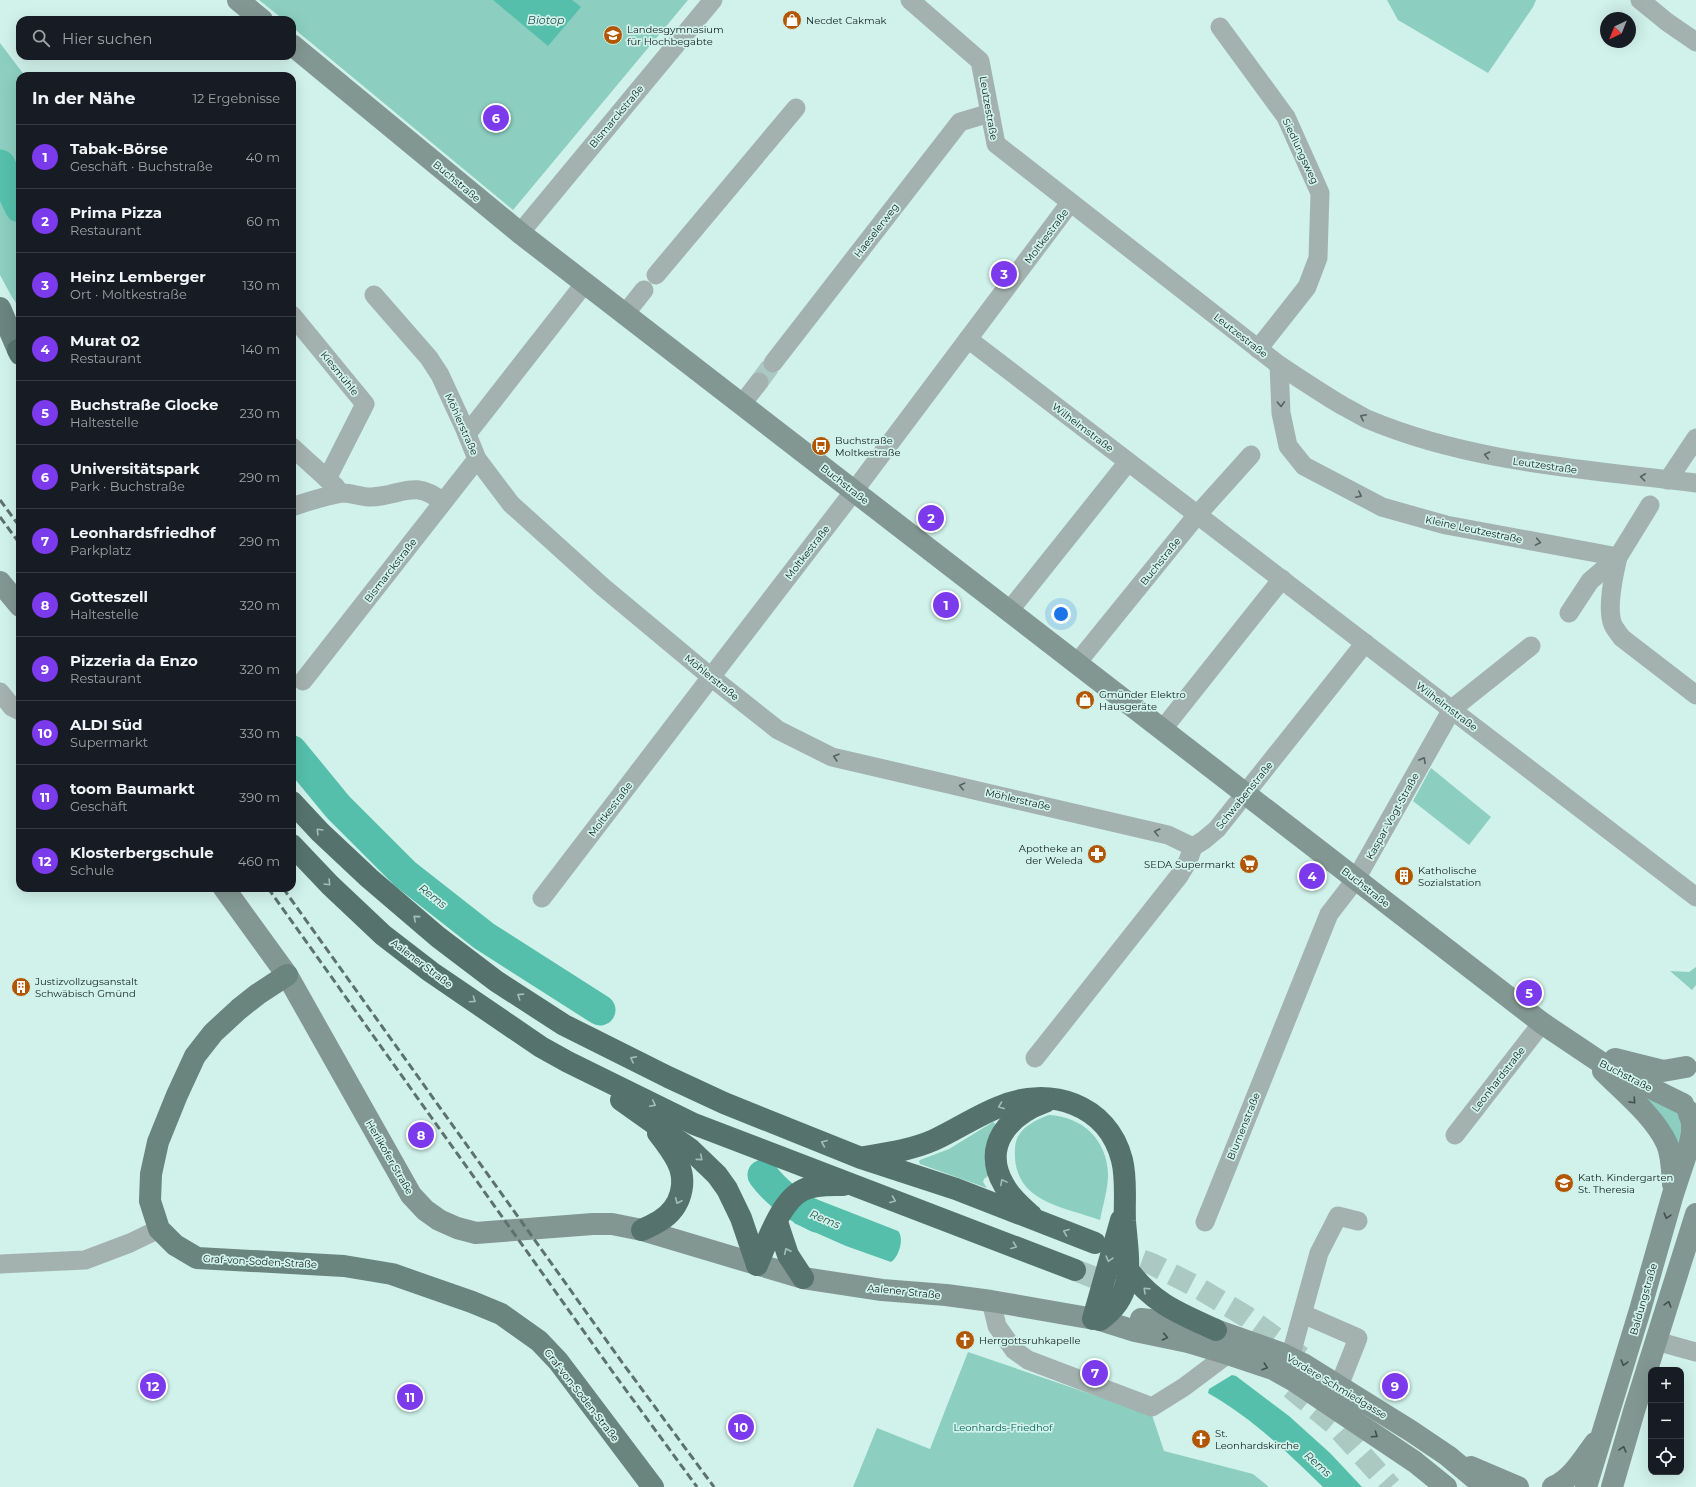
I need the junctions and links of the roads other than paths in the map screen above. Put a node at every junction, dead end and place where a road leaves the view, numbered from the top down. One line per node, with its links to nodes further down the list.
1 (238, 0): 5 (street)
2 (713, 0): 12 (street, Bismarckstraße)
3 (910, 0): 10 (street, Leutzestraße)
4 (1640, 0): 7 (street)
5 (257, 16)
6 (1220, 27): 22 (street, Siedlungsweg)
7 (1696, 42)
8 (296, 48): 12 (street, Buchstraße)
9 (796, 108): 13 (street)
10 (990, 113): 11 (street, Leutzestraße); 23 (street, Haeselerweg)
11 (1070, 203): 20 (street, Moltkestraße); 22 (street, Leutzestraße)
12 (520, 233): 14 (street, Buchstraße)
13 (656, 275)
14 (585, 283): 18 (street, Buchstraße); 27 (street)
15 (644, 290): 18 (street)
16 (374, 295): 27 (street, Möhlerstraße)
17 (0, 308): 21 (main road)
18 (624, 314): 26 (street, Buchstraße)
19 (296, 320): 33 (street, Kiesmühle)
20 (968, 340): 32 (street, Wilhelmstraße); 36 (street, Moltkestraße)
21 (16, 345)
22 (1258, 349): 24 (street, Leutzestraße)
23 (773, 363)
24 (1279, 365): 34 (street, Leutzestraße, one-way to 24); 42 (street, Kleine Leutzestraße, one-way to 42)
25 (759, 382): 26 (street)
26 (742, 404): 36 (street, Buchstraße)
27 (467, 434): 31 (street, Möhlerstraße)
28 (1696, 438): 34 (street)
29 (296, 451): 33 (street)
30 (1251, 455): 41 (street)
31 (477, 459): 38 (street, Bismarckstraße); 51 (street, Möhlerstraße)
32 (1128, 462): 41 (street, Wilhelmstraße); 46 (street)
33 (327, 479): 37 (street)
34 (1668, 480): 35 (street, Leutzestraße)
35 (1696, 483)
36 (854, 491): 46 (street, Buchstraße); 51 (street, Moltkestraße)
37 (342, 493): 38 (street); 40 (street)
38 (444, 502): 52 (street, Bismarckstraße)
39 (1650, 505): 42 (street)
40 (296, 506)
41 (1197, 515): 43 (street, Wilhelmstraße); 50 (street, Buchstraße)
42 (1618, 556): 47 (street); 54 (street)
43 (1282, 579): 48 (street, Wilhelmstraße); 57 (street)
44 (0, 582): 45 (street)
45 (16, 601)
46 (1009, 611): 50 (street, Buchstraße)
47 (1569, 613)
48 (1365, 643): 56 (street, Wilhelmstraße); 58 (street, Schwabenstraße)
49 (1531, 646): 56 (street)
50 (1077, 663): 57 (street, Buchstraße)
51 (710, 677): 60 (street, Möhlerstraße, one-way to 51); 65 (street, Moltkestraße)
52 (303, 681)
53 (0, 692): 55 (street)
54 (1696, 695)
55 (16, 708)
56 (1452, 709): 62 (street, Kaspar-Vogt-Straße, one-way to 56); 64 (street, Wilhelmstraße)
57 (1162, 730): 58 (street, Buchstraße)
58 (1245, 794): 60 (street, Schwabenstraße); 62 (street, Buchstraße)
59 (296, 806): 77 (highway, one-way to 59)
60 (1193, 847): 70 (street)
61 (296, 849): 71 (highway, Aalener Straße, one-way to 71)
62 (1356, 879): 67 (street, Buchstraße); 68 (street, Kaspar-Vogt-Straße)
63 (227, 892): 66 (street, Herlikofer Straße)
64 (1696, 897)
65 (542, 898)
66 (286, 975): 86 (main road, Graf-von-Soden-Straße); 87 (street, Herlikofer Straße)
67 (1542, 1023): 69 (street, Buchstraße); 76 (street, Leonhardstraße)
68 (1282, 1030): 85 (street, Blumenstraße)
69 (1578, 1048): 72 (street, Buchstraße); 74 (street, Buchstraße); 79 (street, one-way to 79)
70 (1035, 1058)
71 (568, 1062): 75 (highway); 78 (highway, one-way to 78)
72 (1691, 1063): 74 (street, Baldungstraße)
73 (1053, 1099): 77 (highway, one-way to 77); 80 (highway); 82 (highway, one-way to 73)
74 (1689, 1111): 79 (street, Baldungstraße)
75 (646, 1118): 87 (highway, one-way to 87); 91 (highway, one-way to 91)
76 (1455, 1135)
77 (861, 1158): 82 (highway)
78 (856, 1186): 84 (highway); 92 (highway, one-way to 92)
79 (1673, 1194): 105 (street, Baldungstraße, one-way to 105)
80 (1124, 1208): 93 (highway); 98 (highway, one-way to 98)
81 (1696, 1214): 100 (street, one-way to 81)
82 (1038, 1221): 88 (highway, one-way to 82)
83 (1358, 1221): 97 (street)
84 (777, 1222): 91 (highway); 94 (highway, one-way to 84)
85 (1204, 1222)
86 (159, 1229): 90 (street); 95 (main road, Graf-von-Soden-Straße)
87 (642, 1230): 89 (street, Herlikofer Straße)
88 (1095, 1243)
89 (716, 1252): 91 (street, Aalener Straße)
90 (0, 1264)
91 (757, 1265): 94 (street, Aalener Straße)
92 (1076, 1270)
93 (1129, 1271): 98 (highway); 99 (highway, one-way to 93)
94 (803, 1278): 96 (street, Aalener Straße)
95 (456, 1297): 107 (main road, Graf-von-Soden-Straße); 108 (main road, Graf-von-Soden-Straße)
96 (991, 1301): 98 (street, Aalener Straße); 102 (street)
97 (1303, 1314): 103 (street); 104 (street)
98 (1097, 1319): 99 (street, Vordere Schmiedgasse); 102 (street, Vordere Schmiedgasse, one-way to 102)
99 (1216, 1330): 103 (street, Vordere Schmiedgasse)
100 (1656, 1341): 101 (street); 114 (street, one-way to 100)
101 (1696, 1352)
102 (1228, 1354): 109 (street, Vordere Schmiedgasse, one-way to 109)
103 (1290, 1358): 104 (street, Vordere Schmiedgasse)
104 (1339, 1386): 106 (street, Vordere Schmiedgasse)
105 (1606, 1423): 112 (street); 113 (street, Baldungstraße)
106 (1448, 1456): 110 (street, Vordere Schmiedgasse); 111 (street)
107 (638, 1487)
108 (653, 1487)
109 (1446, 1487)
110 (1485, 1487)
111 (1518, 1487)
112 (1553, 1487)
113 (1586, 1487)
114 (1612, 1487)

